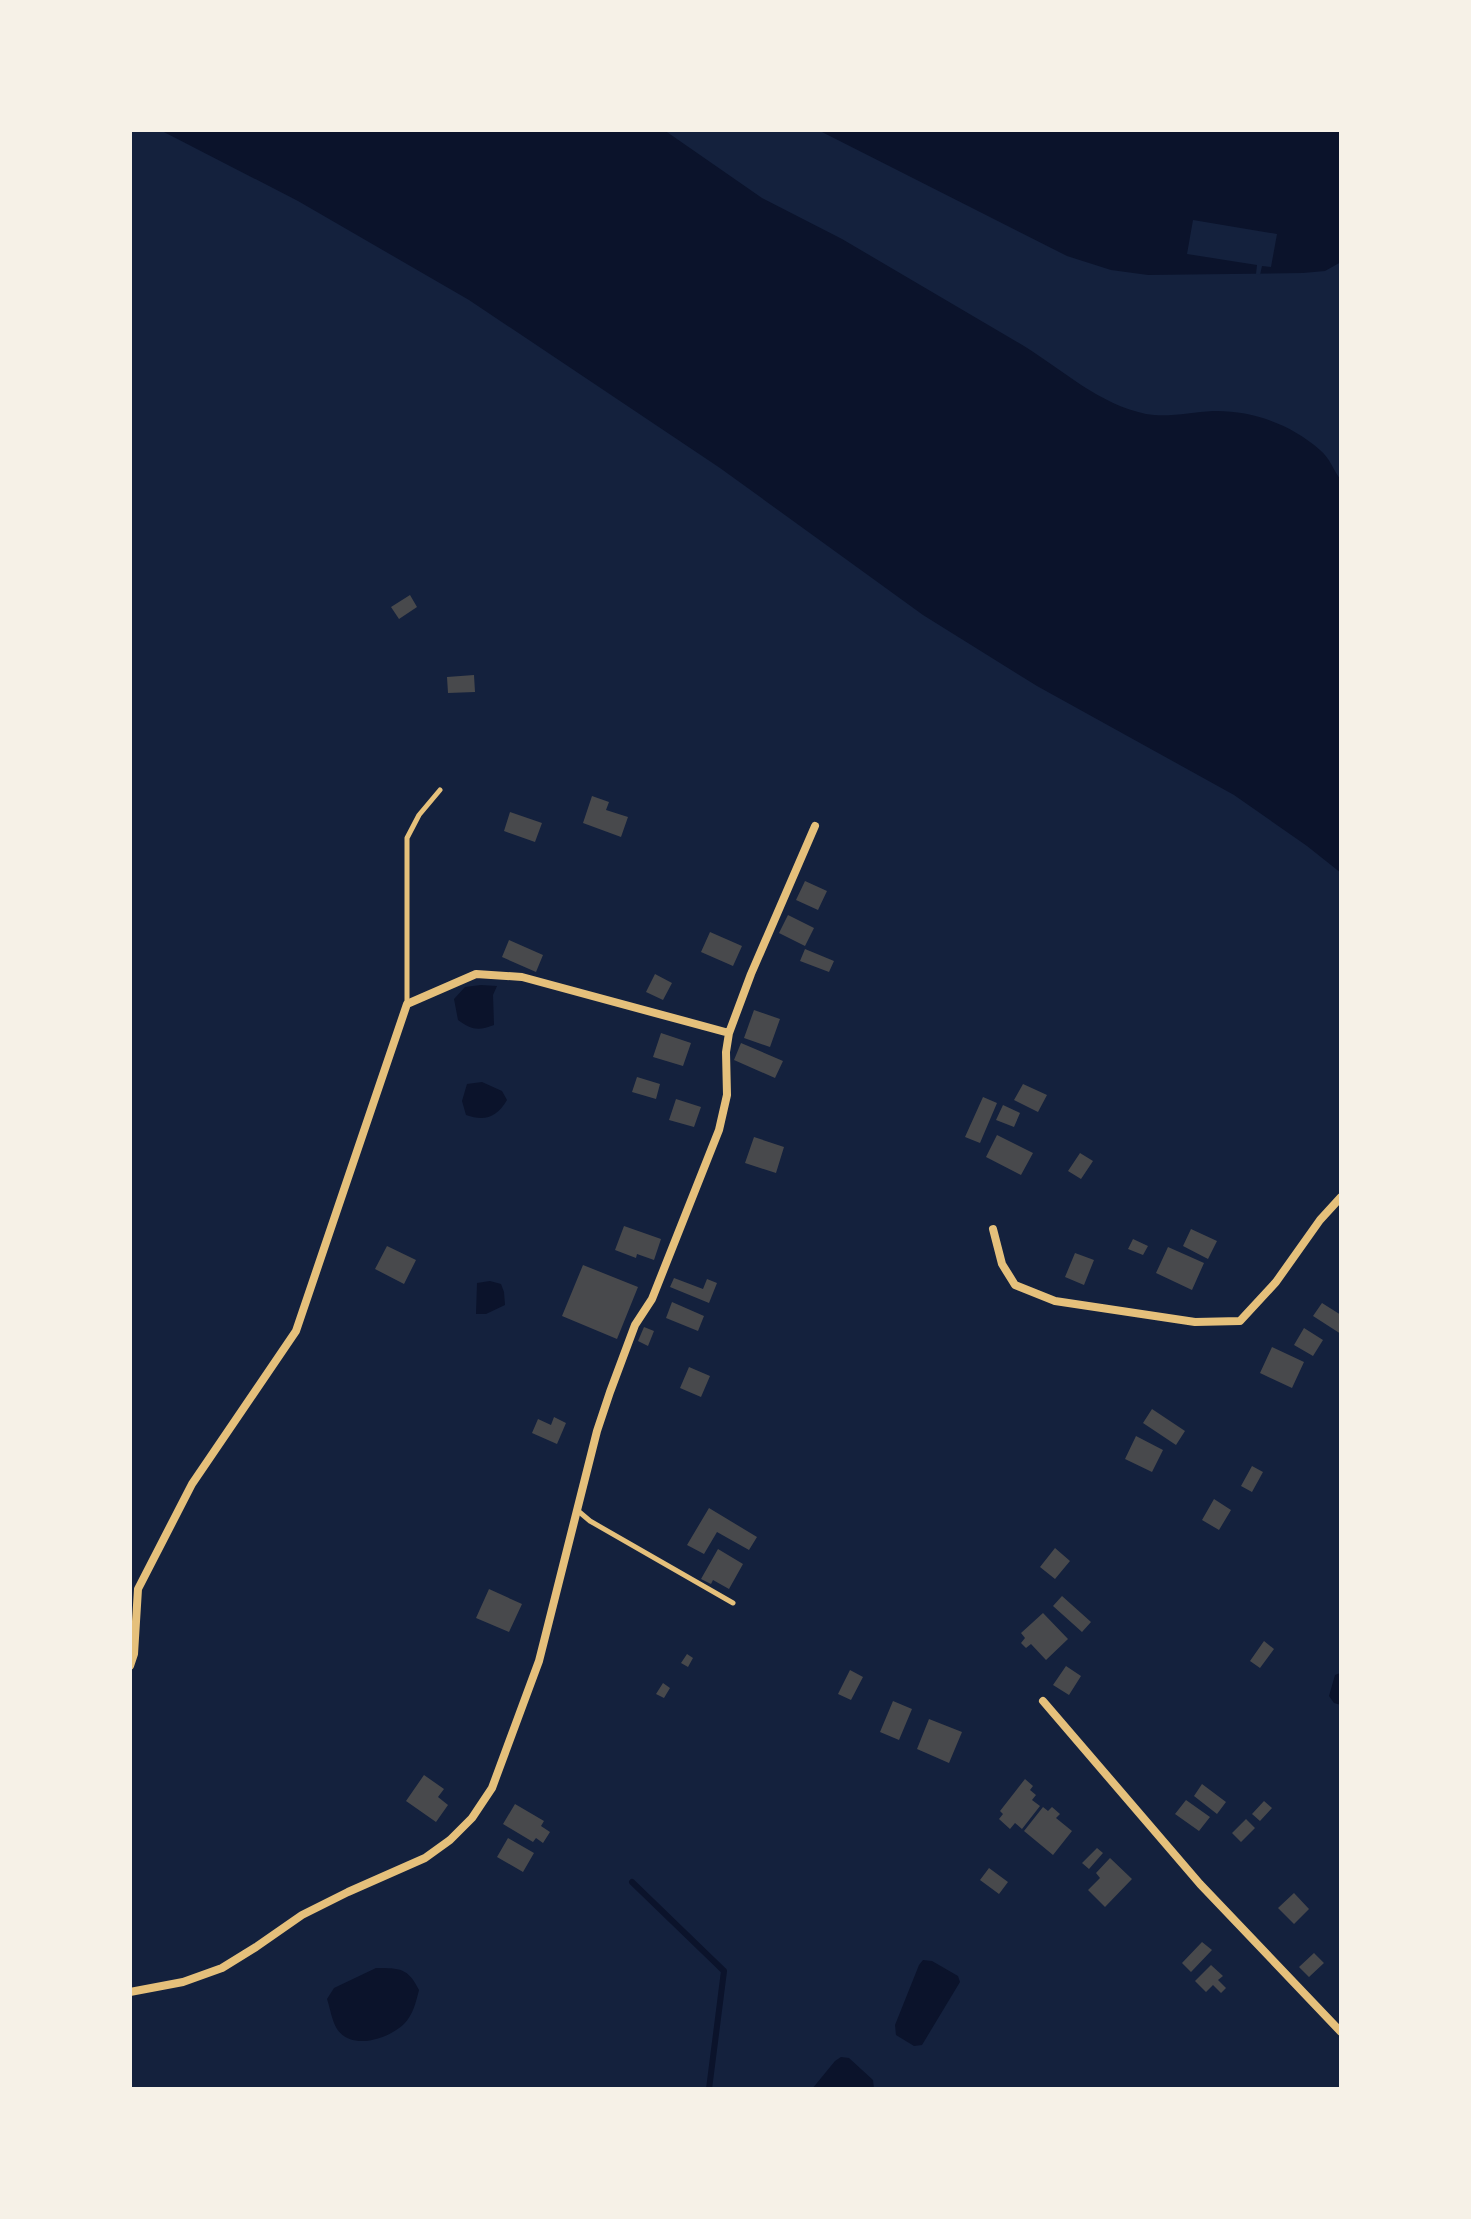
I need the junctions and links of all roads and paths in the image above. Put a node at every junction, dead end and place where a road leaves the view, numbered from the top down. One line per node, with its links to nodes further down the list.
1 (440, 790): 3 (lane)
2 (815, 826): 4 (street)
3 (407, 1004): 4 (street); 9 (street)
4 (729, 1033): 7 (street)
5 (1341, 1197): 6 (street)
6 (993, 1229)
7 (577, 1509): 8 (lane); 11 (street)
8 (733, 1603)
9 (130, 1666)
10 (1043, 1701): 12 (street)
11 (130, 1992)
12 (1341, 2032)

